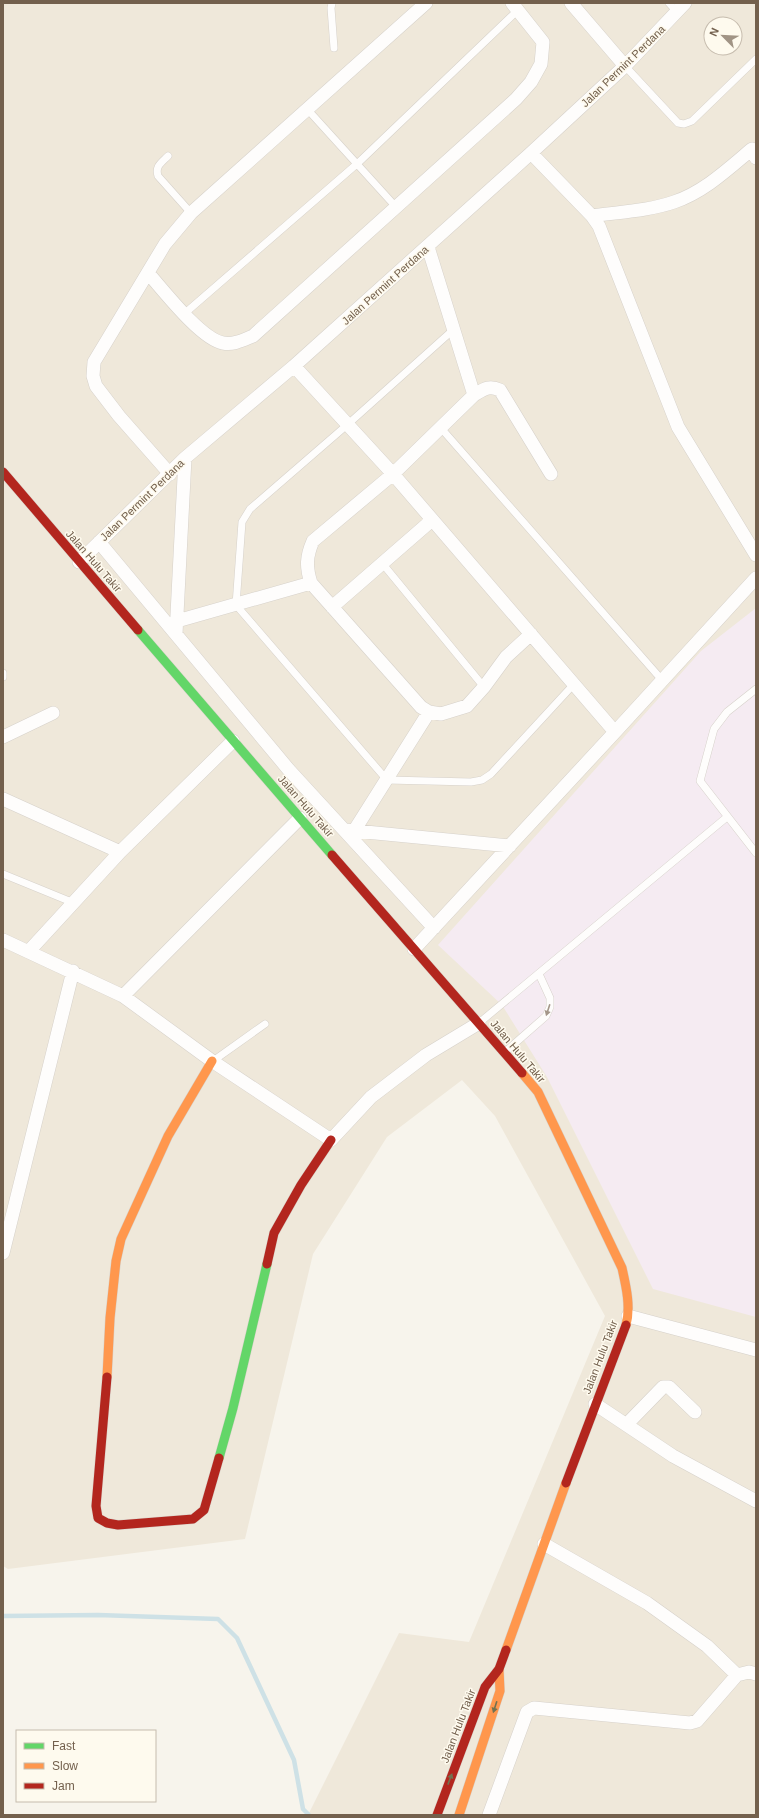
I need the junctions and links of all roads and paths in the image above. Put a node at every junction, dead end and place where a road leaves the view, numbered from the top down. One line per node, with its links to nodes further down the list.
1 (332, 3): 6 (lane)
2 (426, 3): 9 (street)
3 (571, 3): 8 (street)
4 (518, 5): 13 (lane); 14 (street)
5 (677, 6): 8 (street, Jalan Permint Perdana)
6 (334, 48)
7 (756, 59): 8 (lane)
8 (625, 66): 10 (street, Jalan Permint Perdana)
9 (308, 110): 13 (lane); 15 (street)
10 (532, 153): 16 (street); 17 (street, Jalan Permint Perdana)
11 (168, 156): 15 (lane)
12 (756, 158): 16 (street)
13 (358, 163): 14 (lane); 19 (lane)
14 (396, 206): 19 (street)
15 (190, 213): 18 (street)
16 (592, 216): 32 (street)
17 (428, 247): 20 (street); 21 (street, Jalan Permint Perdana)
18 (148, 273): 19 (street); 27 (street)
19 (184, 314)
20 (453, 330): 22 (street); 23 (lane)
21 (294, 366): 23 (street); 25 (street, Jalan Permint Perdana)
22 (474, 395): 24 (street); 29 (street)
23 (347, 425): 28 (street); 37 (lane)
24 (440, 427): 28 (street); 44 (lane)
25 (185, 458): 27 (street, Jalan Permint Perdana); 39 (street)
26 (3, 472): 33 (street, Jalan Hulu Takir)
27 (170, 474): 31 (street, Jalan Permint Perdana)
28 (393, 474): 30 (street); 36 (street)
29 (551, 474)
30 (432, 520): 34 (street); 41 (street)
31 (99, 542): 33 (street, Jalan Permint Perdana); 40 (street)
32 (756, 554)
33 (79, 562): 52 (street, Jalan Hulu Takir)
34 (382, 563): 38 (street); 46 (lane)
35 (756, 578): 44 (street)
36 (311, 582): 37 (street); 38 (street)
37 (236, 605): 39 (street); 53 (lane)
38 (332, 607): 48 (street)
39 (177, 621): 40 (street)
40 (176, 634): 57 (street)
41 (531, 634): 45 (street); 46 (street)
42 (3, 673): 43 (lane)
43 (3, 677)
44 (662, 680): 50 (street)
45 (574, 684): 50 (street); 53 (lane)
46 (484, 687): 48 (street)
47 (756, 689): 55 (lane)
48 (429, 712): 53 (street)
49 (53, 713): 51 (street)
50 (615, 732): 58 (street)
51 (3, 737)
52 (233, 741): 56 (street, Jalan Hulu Takir); 59 (street)
53 (387, 780): 57 (street)
54 (3, 799): 59 (street)
55 (727, 817): 60 (lane); 68 (lane)
56 (300, 818): 65 (street, Jalan Hulu Takir); 69 (street)
57 (349, 830): 58 (street); 63 (street)
58 (510, 846): 63 (street)
59 (120, 852): 62 (street)
60 (756, 853)
61 (3, 874): 62 (lane)
62 (74, 903): 66 (street)
63 (434, 928): 65 (street)
64 (3, 940): 66 (street)
65 (414, 949): 71 (street, Jalan Hulu Takir)
66 (29, 951): 67 (street)
67 (72, 971): 69 (street); 75 (street)
68 (539, 974): 71 (lane); 72 (lane, one-way to 72)
69 (123, 996): 73 (street)
70 (265, 1024): 73 (lane)
71 (479, 1024): 72 (street, Jalan Hulu Takir); 74 (street)
72 (505, 1052): 76 (street, Jalan Hulu Takir)
73 (212, 1061): 74 (street); 74 (street)
74 (332, 1140)
75 (3, 1253)
76 (628, 1316): 77 (street); 78 (street, Jalan Hulu Takir)
77 (756, 1350)
78 (595, 1404): 80 (street); 82 (street, Jalan Hulu Takir)
79 (695, 1412): 80 (street)
80 (627, 1424): 81 (street)
81 (756, 1501)
82 (544, 1544): 83 (street, Jalan Hulu Takir); 85 (street)
83 (498, 1669): 87 (street, Jalan Hulu Takir, one-way to 83); 88 (street, one-way to 88)
84 (756, 1674): 85 (street)
85 (737, 1675): 86 (street)
86 (491, 1814)
87 (437, 1815)
88 (459, 1815)

